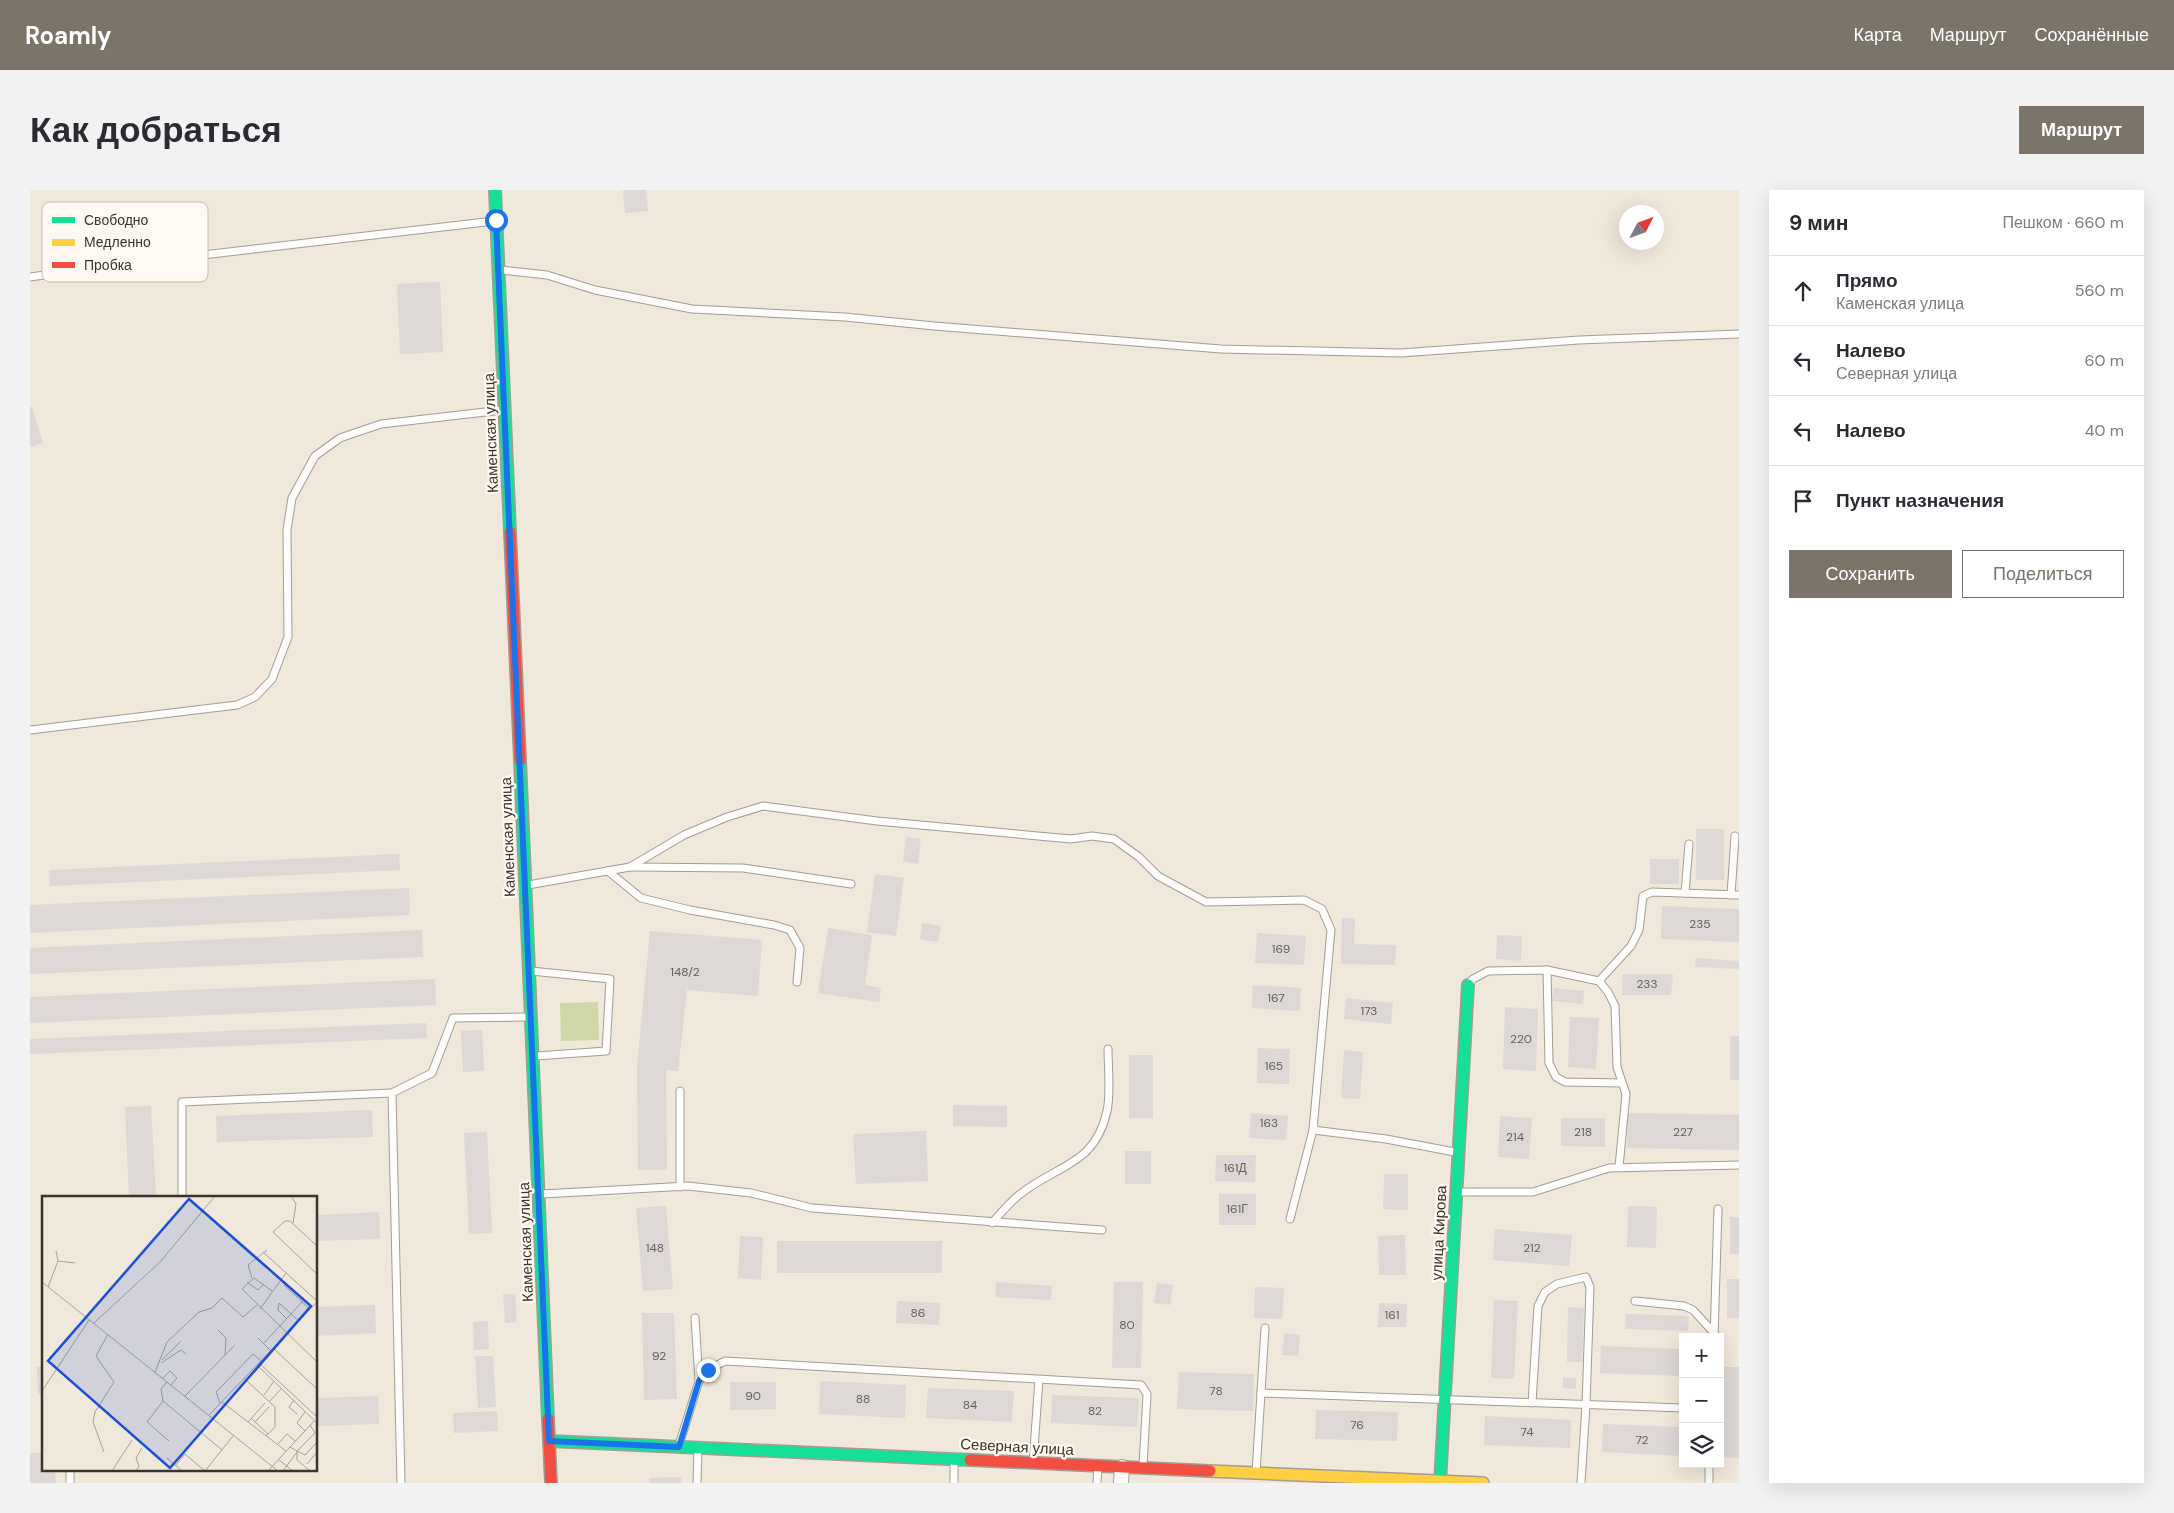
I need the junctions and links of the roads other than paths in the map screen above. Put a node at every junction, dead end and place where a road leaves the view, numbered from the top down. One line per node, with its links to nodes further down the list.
1 (495, 190): 2 (street, Каменская улица)
2 (496, 220): 3 (lane); 4 (street, Каменская улица)
3 (208, 254)
4 (499, 270): 5 (lane); 6 (street, Каменская улица)
5 (1739, 334)
6 (505, 410): 7 (lane); 13 (street, Каменская улица)
7 (30, 730)
8 (1735, 836): 15 (lane)
9 (1688, 844): 14 (lane)
10 (630, 868): 11 (lane); 12 (lane); 28 (lane)
11 (608, 871): 13 (lane); 20 (lane)
12 (851, 884)
13 (525, 886): 17 (street, Каменская улица)
14 (1685, 893): 15 (lane); 19 (lane)
15 (1730, 895): 16 (lane)
16 (1739, 895)
17 (529, 970): 22 (street, Каменская улица); 24 (lane)
18 (1547, 970): 19 (lane); 21 (lane); 25 (lane)
19 (1598, 981): 25 (lane)
20 (797, 982)
21 (1468, 985): 29 (street, улица Кирова)
22 (531, 1017): 24 (street, Каменская улица); 27 (lane)
23 (1108, 1049): 38 (lane)
24 (533, 1056): 34 (street, Каменская улица)
25 (1622, 1083): 31 (lane)
26 (680, 1092): 32 (lane)
27 (392, 1093): 35 (lane); 66 (lane)
28 (1314, 1125): 29 (lane); 37 (lane)
29 (1460, 1153): 33 (street, улица Кирова)
30 (1739, 1165): 31 (lane)
31 (1620, 1167): 33 (lane)
32 (680, 1187): 34 (lane); 38 (lane)
33 (1456, 1192): 48 (street, улица Кирова)
34 (539, 1194): 52 (street, Каменская улица)
35 (182, 1196)
36 (1718, 1209): 44 (lane)
37 (1290, 1219)
38 (992, 1223): 39 (lane)
39 (1102, 1230)
40 (1635, 1301): 43 (lane)
41 (696, 1318): 46 (lane)
42 (1265, 1328): 47 (lane)
43 (1712, 1333)
44 (1714, 1333)
45 (1039, 1380): 46 (lane); 56 (lane); 59 (lane)
46 (699, 1381): 53 (lane)
47 (1261, 1393): 48 (lane); 62 (lane)
48 (1444, 1400): 49 (lane); 64 (street, улица Кирова)
49 (1532, 1403): 50 (lane); 50 (lane)
50 (1586, 1405): 51 (lane); 73 (lane)
51 (1679, 1408)
52 (549, 1441): 53 (street, Северная улица); 67 (street, Каменская улица)
53 (679, 1447): 54 (street, Северная улица)
54 (698, 1448): 55 (street, Северная улица); 68 (lane)
55 (954, 1459): 56 (street, Северная улица); 69 (lane)
56 (1032, 1463): 57 (street, Северная улица)
57 (1098, 1466): 58 (street, Северная улица); 70 (lane)
58 (1122, 1467): 59 (street, Северная улица); 71 (street)
59 (1143, 1468): 62 (street, Северная улица)
60 (1709, 1468): 74 (lane)
61 (70, 1470): 65 (lane)
62 (1256, 1473): 63 (street, Северная улица)
63 (1284, 1479): 64 (street, Северная улица)
64 (1440, 1482): 72 (street, Северная улица)
65 (70, 1483)
66 (401, 1483)
67 (551, 1483)
68 (697, 1483)
69 (954, 1483)
70 (1097, 1483)
71 (1122, 1483)
72 (1483, 1483)
73 (1581, 1483)
74 (1709, 1483)

